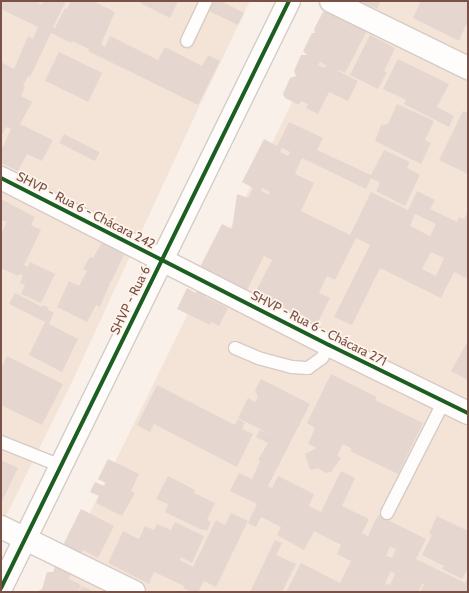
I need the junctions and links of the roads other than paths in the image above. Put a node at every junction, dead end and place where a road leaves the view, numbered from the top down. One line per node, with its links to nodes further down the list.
1 (206, 1): 4 (lane)
2 (289, 1): 7 (street, SHVP - Rua 6)
3 (331, 1): 5 (street)
4 (187, 41)
5 (468, 68)
6 (1, 178): 7 (street, SHVP - Rua 6 - Chácara 242)
7 (162, 259): 8 (street, SHVP - Rua 6 - Chácara 271); 13 (street, SHVP - Rua 6)
8 (329, 345): 9 (lane); 10 (street, SHVP - Rua 6 - Chácara 271)
9 (235, 348)
10 (444, 401): 11 (street, SHVP - Rua 6 - Chácara 271); 14 (lane)
11 (468, 413)
12 (1, 442): 13 (lane)
13 (61, 466): 16 (street, SHVP - Rua 6)
14 (387, 513)
15 (1, 527): 16 (street)
16 (25, 540): 17 (street, SHVP - Rua 6); 18 (street)
17 (1, 588)
18 (134, 592)

